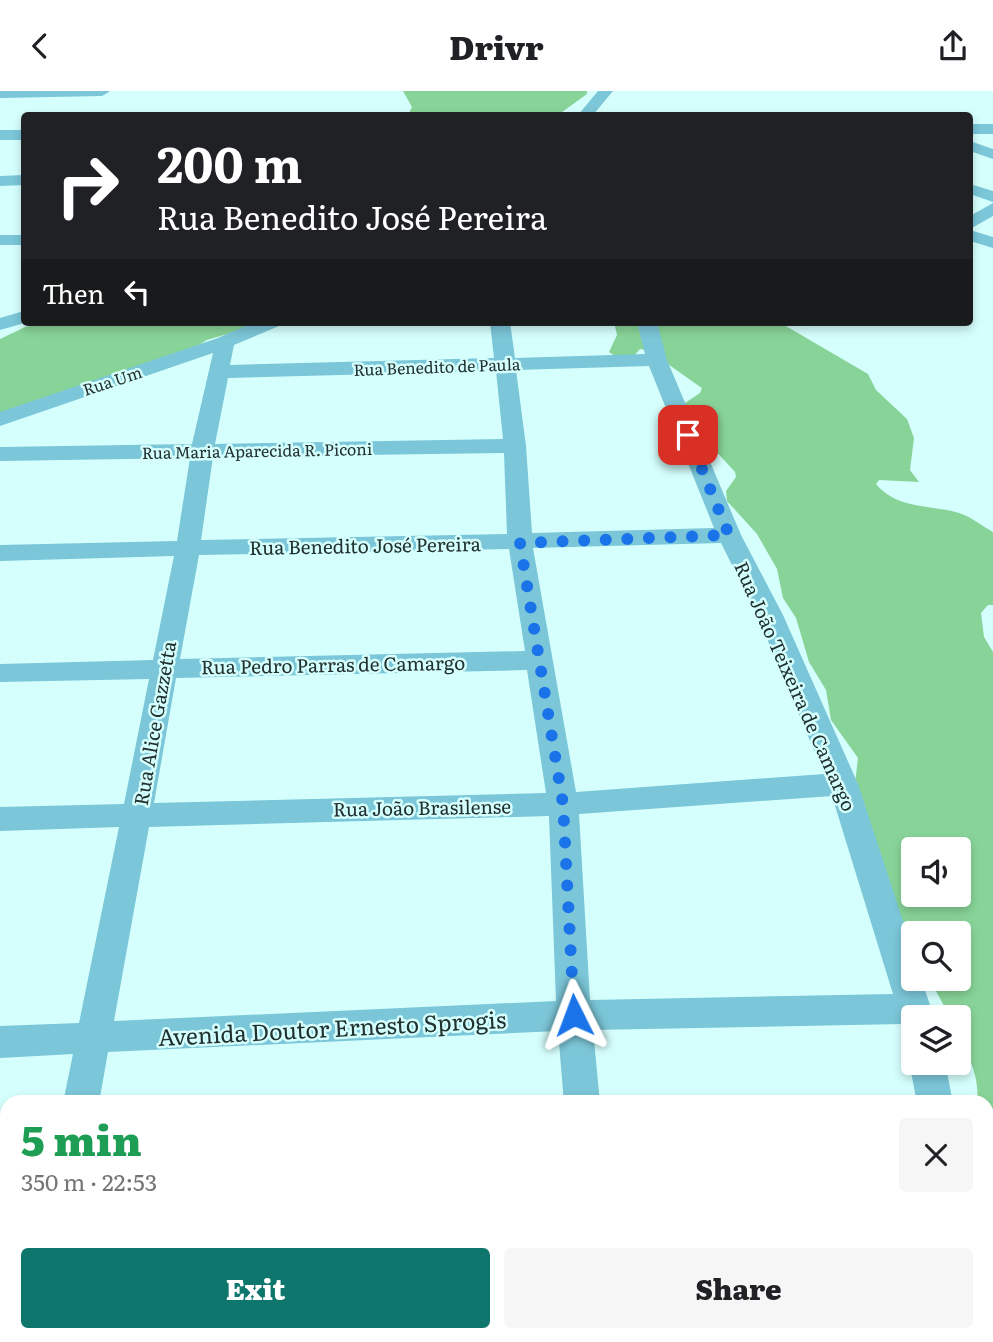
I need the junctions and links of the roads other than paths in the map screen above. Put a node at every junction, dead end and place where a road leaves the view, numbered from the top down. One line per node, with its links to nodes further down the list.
1 (606, 91): 4 (street)
2 (102, 92): 3 (street)
3 (3, 96)
4 (588, 112)
5 (973, 129): 6 (street)
6 (993, 129)
7 (0, 135): 8 (street)
8 (21, 135)
9 (973, 147): 10 (street)
10 (993, 154)
11 (21, 180): 12 (street)
12 (0, 181)
13 (973, 190): 14 (street)
14 (993, 197)
15 (993, 208): 16 (street)
16 (973, 223)
17 (973, 236): 20 (street)
18 (0, 240): 19 (street)
19 (21, 240)
20 (993, 243)
21 (21, 318): 22 (street)
22 (0, 324)
23 (263, 326): 26 (street, Rua Um)
24 (501, 326): 28 (street)
25 (648, 326): 27 (street, Rua João Teixeira de Camargo)
26 (225, 342): 29 (street, Rua Alice Gazzetta); 30 (street, Rua Um)
27 (656, 360): 28 (street, Rua Benedito de Paula); 34 (street, Rua João Teixeira de Camargo)
28 (506, 364): 29 (street, Rua Benedito de Paula); 31 (street)
29 (218, 372): 32 (street, Rua Alice Gazzetta)
30 (0, 419)
31 (515, 446): 32 (street, Rua Maria Aparecida R. Piconi); 35 (street)
32 (202, 451): 33 (street, Rua Maria Aparecida R. Piconi); 36 (street, Rua Alice Gazzetta)
33 (0, 454)
34 (729, 535): 35 (street, Rua Benedito José Pereira); 41 (street, Rua João Teixeira de Camargo)
35 (520, 543): 36 (street, Rua Benedito José Pereira); 38 (street)
36 (188, 547): 37 (street, Rua Benedito José Pereira); 39 (street, Rua Alice Gazzetta)
37 (0, 553)
38 (540, 660): 39 (street, Rua Pedro Parras de Camargo); 42 (street)
39 (164, 667): 40 (street, Rua Pedro Parras de Camargo); 43 (street, Rua Alice Gazzetta)
40 (0, 673)
41 (843, 783): 42 (street, Rua João Brasilense); 45 (street, Rua João Teixeira de Camargo)
42 (563, 804): 43 (street, Rua João Brasilense); 47 (street)
43 (138, 814): 44 (street, Rua João Brasilense); 48 (street, Rua Alice Gazzetta)
44 (0, 819)
45 (913, 1005)
46 (901, 1013): 47 (street, Avenida Doutor Ernesto Sprogis)
47 (574, 1015): 48 (street, Avenida Doutor Ernesto Sprogis); 52 (street)
48 (92, 1038): 49 (street, Avenida Doutor Ernesto Sprogis); 51 (street, Rua Alice Gazzetta)
49 (0, 1042)
50 (930, 1075): 53 (street)
51 (82, 1095)
52 (581, 1095)
53 (933, 1095)

